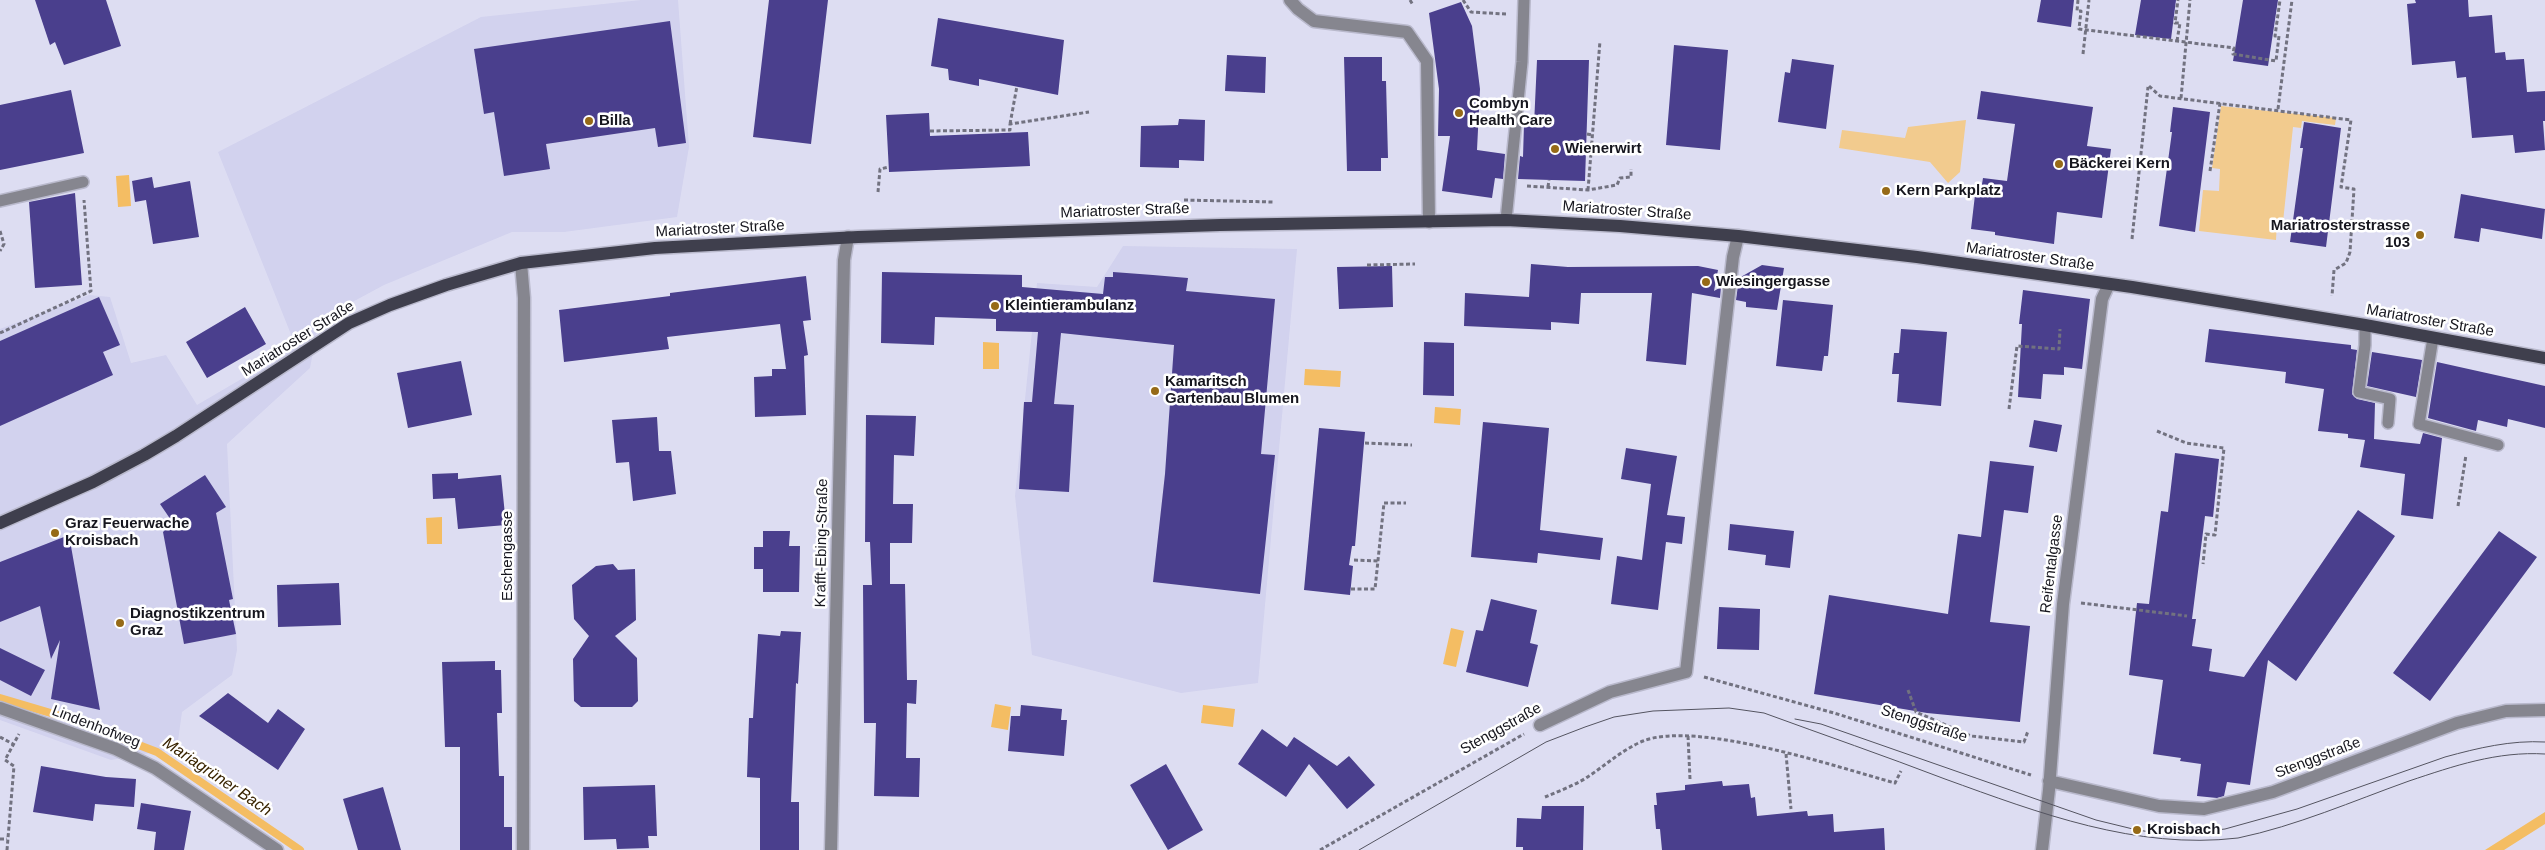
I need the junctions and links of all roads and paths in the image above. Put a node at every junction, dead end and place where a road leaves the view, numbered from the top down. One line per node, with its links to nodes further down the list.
1 (1290, 0): 38 (street)
2 (1410, 0): 11 (path)
3 (1463, 0): 12 (path)
4 (1524, 0): 12 (lane)
5 (2078, 0): 14 (path, bridge)
6 (2089, 0): 15 (path)
7 (2178, 0): 14 (path)
8 (2190, 0): 17 (path)
9 (2280, 0): 14 (path, bridge)
10 (2292, 0): 19 (path)
11 (1413, 5)
12 (1523, 15): 30 (lane)
13 (1600, 41): 24 (path)
14 (2177, 41)
15 (2083, 54)
16 (1017, 86): 21 (path)
17 (2181, 98): 18 (path); 42 (path)
18 (2220, 103): 19 (path); 27 (path)
19 (2278, 109): 48 (path)
20 (1090, 112): 21 (path)
21 (1010, 124): 22 (path)
22 (930, 131)
23 (1587, 134): 24 (path)
24 (1592, 135): 32 (path)
25 (889, 167): 33 (path)
26 (1631, 169): 32 (path)
27 (2210, 171)
28 (1550, 180): 31 (path)
29 (83, 182): 35 (lane); 51 (path)
30 (1509, 185): 31 (path); 37 (lane)
31 (1548, 187): 32 (path)
32 (1588, 190)
33 (878, 192)
34 (1184, 200): 36 (path)
35 (0, 201)
36 (1277, 202)
37 (1506, 220): 38 (main road, Mariatroster Straße); 40 (main road, Mariatroster Straße)
38 (1429, 222): 41 (main road, Mariatroster Straße)
39 (0, 231): 43 (path)
40 (1738, 236): 47 (main road, Mariatroster Straße); 70 (street)
41 (848, 237): 44 (main road, Mariatroster Straße); 91 (street, Krafft-Ebing-Straße)
42 (2132, 239)
43 (0, 251)
44 (521, 263): 63 (main road, Mariatroster Straße); 90 (street, Eschengasse)
45 (1366, 264): 46 (path)
46 (1416, 264)
47 (2109, 284): 49 (main road, Mariatroster Straße); 83 (street, Reifentalgasse)
48 (2332, 296)
49 (2365, 325): 52 (main road, Mariatroster Straße); 55 (lane)
50 (2060, 329): 54 (path)
51 (0, 333)
52 (2433, 338): 53 (main road, Mariatroster Straße); 57 (lane)
53 (2545, 358)
54 (2009, 409)
55 (2388, 423)
56 (2157, 431): 66 (path)
57 (2468, 437): 59 (lane); 62 (path)
58 (1365, 443): 60 (path)
59 (2498, 444)
60 (1412, 445)
61 (1406, 503): 65 (path)
62 (2458, 506)
63 (0, 523)
64 (1354, 560): 65 (path)
65 (1378, 560): 67 (path)
66 (2203, 564)
67 (1351, 589)
68 (2078, 603): 69 (path)
69 (2187, 616)
70 (1686, 672): 75 (street, Stenggstraße); 83 (path, Stenggstraße)
71 (1908, 690): 76 (path)
72 (0, 708): 74 (street, Lindenhofweg)
73 (2545, 710): 83 (street, Stenggstraße)
74 (27, 719): 79 (path, Lindenhofweg); 89 (street, Lindenhofweg)
75 (1540, 725): 92 (path, Stenggstraße)
76 (2028, 731)
77 (1688, 736): 80 (path); 82 (path); 84 (path)
78 (0, 737): 79 (path)
79 (14, 744): 87 (path, Lindenhofweg)
80 (1786, 754): 81 (path); 85 (path)
81 (1901, 771)
82 (1690, 779)
83 (2050, 782): 93 (street, Reifentalgasse)
84 (1545, 797)
85 (1791, 810)
86 (0, 839): 87 (path)
87 (8, 839): 88 (path, Lindenhofweg)
88 (7, 850)
89 (277, 850)
90 (524, 850)
91 (831, 850)
92 (1320, 850)
93 (2042, 850)

